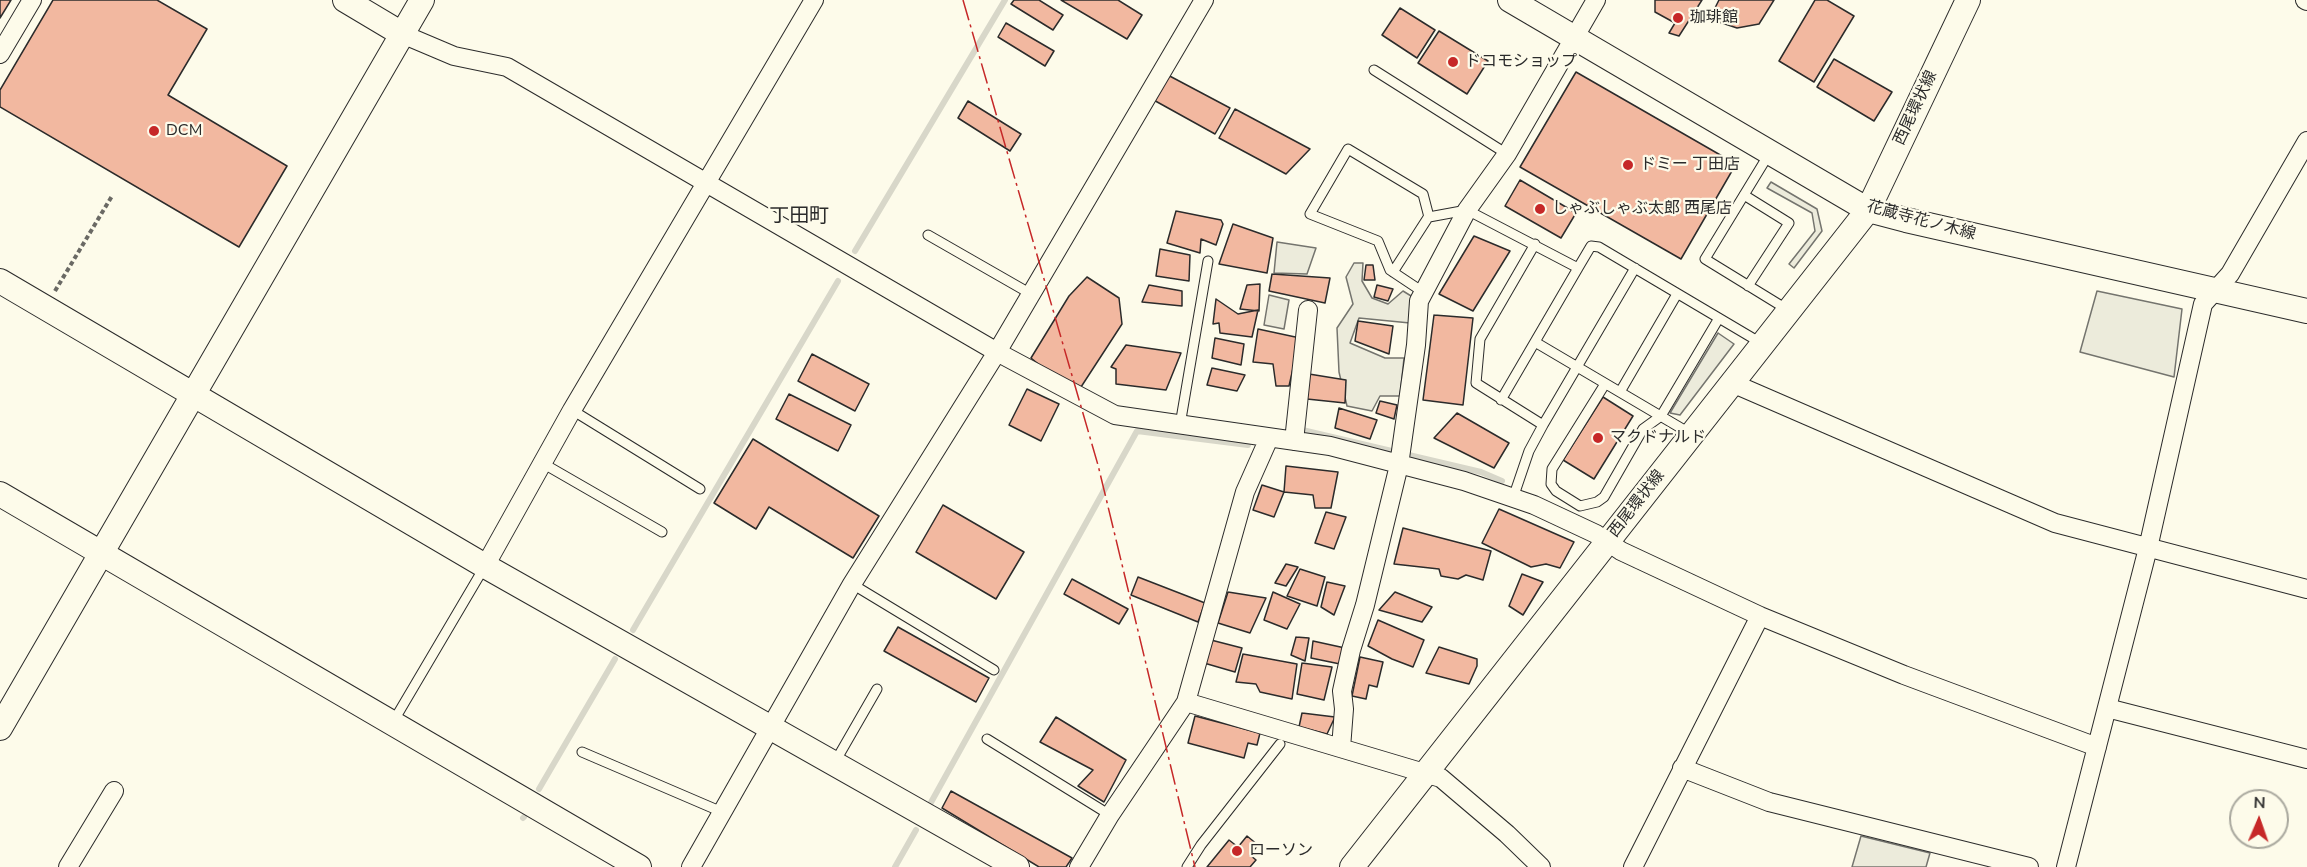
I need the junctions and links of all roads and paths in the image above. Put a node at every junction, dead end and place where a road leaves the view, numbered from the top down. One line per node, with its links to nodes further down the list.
1 (32, 0): 11 (street)
2 (345, 0): 9 (street)
3 (422, 0): 9 (street)
4 (814, 0): 16 (street)
5 (1510, 0): 10 (street, 花蔵寺花ノ木線)
6 (1596, 0): 10 (street)
7 (1968, 0): 20 (street, 西尾環状線)
8 (1199, 4): 32 (street)
9 (402, 34): 16 (street); 46 (street)
10 (1574, 37): 14 (street, 花蔵寺花ノ木線); 15 (street)
11 (0, 54)
12 (1374, 70): 15 (lane)
13 (2307, 141): 30 (street)
14 (1771, 152): 17 (lane); 20 (street, 花蔵寺花ノ木線)
15 (1507, 154): 19 (street)
16 (707, 184): 41 (street); 48 (street)
17 (1744, 195): 29 (lane); 29 (lane)
18 (112, 196): 34 (path)
19 (1467, 210): 21 (lane); 23 (lane); 31 (street)
20 (1868, 210): 30 (street, 花蔵寺花ノ木線); 36 (street, 西尾環状線)
21 (1429, 216): 27 (lane); 27 (lane)
22 (928, 235): 32 (lane)
23 (1535, 244): 25 (lane); 47 (lane)
24 (1208, 261): 50 (lane)
25 (1578, 268): 26 (lane); 39 (lane)
26 (1635, 268): 33 (lane); 42 (lane)
27 (1393, 272): 31 (lane)
28 (0, 281): 34 (street)
29 (1748, 286): 36 (lane)
30 (2216, 290): 37 (street, 花蔵寺花ノ木線); 62 (street)
31 (1423, 292): 55 (street)
32 (1031, 294): 41 (street)
33 (1677, 294): 38 (lane); 45 (lane)
34 (45, 308): 46 (street)
35 (1308, 310): 54 (street)
36 (1789, 311): 40 (street, 西尾環状線)
37 (2307, 311)
38 (1719, 318): 40 (lane); 49 (lane)
39 (1535, 342): 42 (lane); 47 (lane)
40 (1763, 344): 43 (street, 西尾環状線)
41 (997, 352): 50 (street); 65 (street)
42 (1577, 367): 44 (lane); 51 (lane)
43 (1732, 383): 52 (street, 西尾環状線); 62 (street)
44 (1605, 384): 45 (lane); 49 (lane)
45 (1620, 392): 49 (lane)
46 (194, 395): 63 (street); 64 (street)
47 (1501, 400): 51 (lane)
48 (572, 410): 56 (street); 57 (lane)
49 (1661, 416): 52 (lane)
50 (1180, 425): 53 (street)
51 (1543, 425): 59 (lane)
52 (1691, 434): 61 (street, 西尾環状線)
53 (1269, 438): 54 (street); 70 (street)
54 (1294, 441): 55 (street)
55 (1400, 454): 59 (street); 78 (street)
56 (544, 464): 60 (lane); 64 (street)
57 (700, 489)
58 (0, 494): 63 (street)
59 (1513, 498): 61 (street)
60 (662, 532)
61 (1608, 542): 67 (street); 83 (street, 西尾環状線)
62 (2148, 548): 66 (street); 71 (street)
63 (102, 554): 72 (street); 73 (street)
64 (485, 566): 72 (lane); 74 (street)
65 (852, 584): 68 (lane); 74 (street)
66 (2307, 589)
67 (1760, 616): 77 (street); 82 (street)
68 (994, 670)
69 (877, 689): 81 (lane)
70 (1186, 702): 78 (street); 86 (street)
71 (2106, 708): 77 (street); 80 (street)
72 (392, 724): 88 (street)
73 (0, 728)
74 (769, 728): 81 (street); 85 (street)
75 (987, 739): 86 (lane)
76 (1280, 744): 92 (lane)
77 (2097, 747): 97 (street)
78 (1341, 748): 83 (street)
79 (582, 752): 85 (lane)
80 (2307, 759)
81 (834, 764): 90 (street)
82 (1682, 768): 95 (street); 96 (street)
83 (1425, 774): 93 (street, 西尾環状線); 94 (street)
84 (114, 791): 87 (street)
85 (722, 812): 89 (street)
86 (1110, 815): 91 (street)
87 (68, 867)
88 (639, 867)
89 (691, 867)
90 (1017, 867)
91 (1079, 867)
92 (1187, 867)
93 (1352, 867)
94 (1541, 867)
95 (1633, 867)
96 (2029, 867)
97 (2066, 867)

